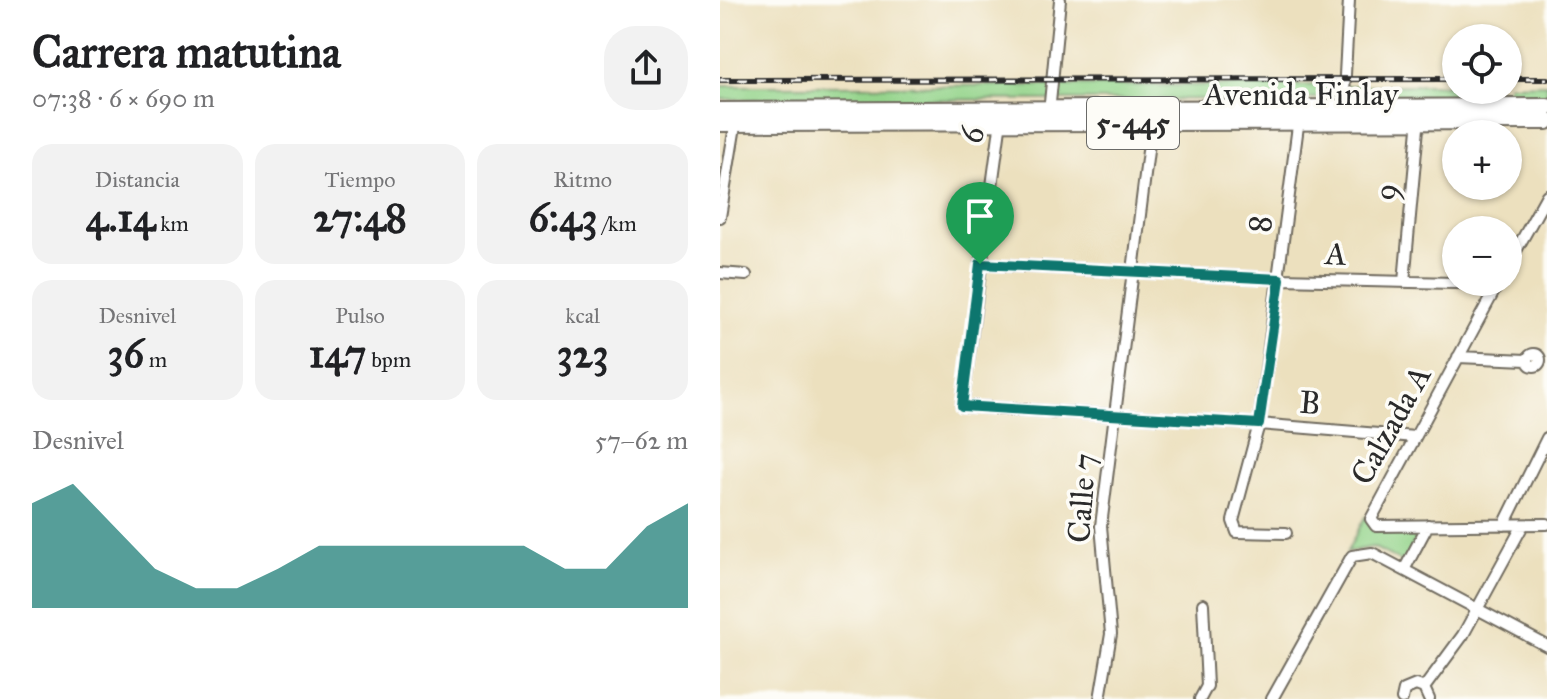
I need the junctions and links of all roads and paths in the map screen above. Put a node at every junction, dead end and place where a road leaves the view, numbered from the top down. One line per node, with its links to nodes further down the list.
1 (1060, 0): 6 (street)
2 (1349, 0): 5 (street)
3 (1547, 107): 4 (highway, Avenida Finlay / 5-445)
4 (1419, 114): 5 (highway, Avenida Finlay / 5-445); 11 (highway, Avenida Finlay / 5-445); 20 (street, 9)
5 (1342, 115): 8 (highway, Avenida Finlay / 5-445)
6 (1049, 116): 7 (highway, Avenida Finlay / 5-445); 10 (highway, Avenida Finlay / 5-445)
7 (1152, 116): 8 (highway, Avenida Finlay / 5-445); 16 (street, Calle 7)
8 (1300, 116): 19 (street, 8)
9 (728, 117): 10 (highway, Avenida Finlay / 5-445); 13 (street)
10 (1002, 117): 15 (street, 6)
11 (1547, 121)
12 (1547, 195): 14 (street)
13 (720, 217)
14 (1522, 240)
15 (980, 264): 16 (street, A); 25 (street, 6)
16 (1133, 272): 19 (street, A); 26 (street, Calle 7)
17 (720, 273): 18 (street)
18 (746, 275)
19 (1280, 279): 20 (street, A); 27 (street, 8)
20 (1404, 282): 21 (street, A)
21 (1442, 282)
22 (1491, 296): 23 (street, Calzada A)
23 (1458, 357): 24 (street); 28 (street, Calzada A)
24 (1527, 360)
25 (962, 406): 26 (street, B)
26 (1115, 416): 27 (street, B); 40 (street, Calle 7)
27 (1259, 424): 28 (street, B); 34 (street, 8)
28 (1415, 437): 31 (street, Calzada A)
29 (1547, 438): 32 (street)
30 (1547, 524): 33 (street, Calzada A)
31 (1428, 525): 32 (street, Calzada A); 35 (street)
32 (1504, 525): 33 (street, Calzada A)
33 (1523, 525): 37 (street)
34 (1286, 533)
35 (1404, 570): 37 (street); 42 (street)
36 (1203, 604): 41 (street)
37 (1476, 609): 38 (street); 39 (street)
38 (1547, 646)
39 (1424, 688): 43 (street); 44 (street)
40 (1100, 699)
41 (1200, 699)
42 (1272, 699)
43 (1402, 699)
44 (1429, 699)

